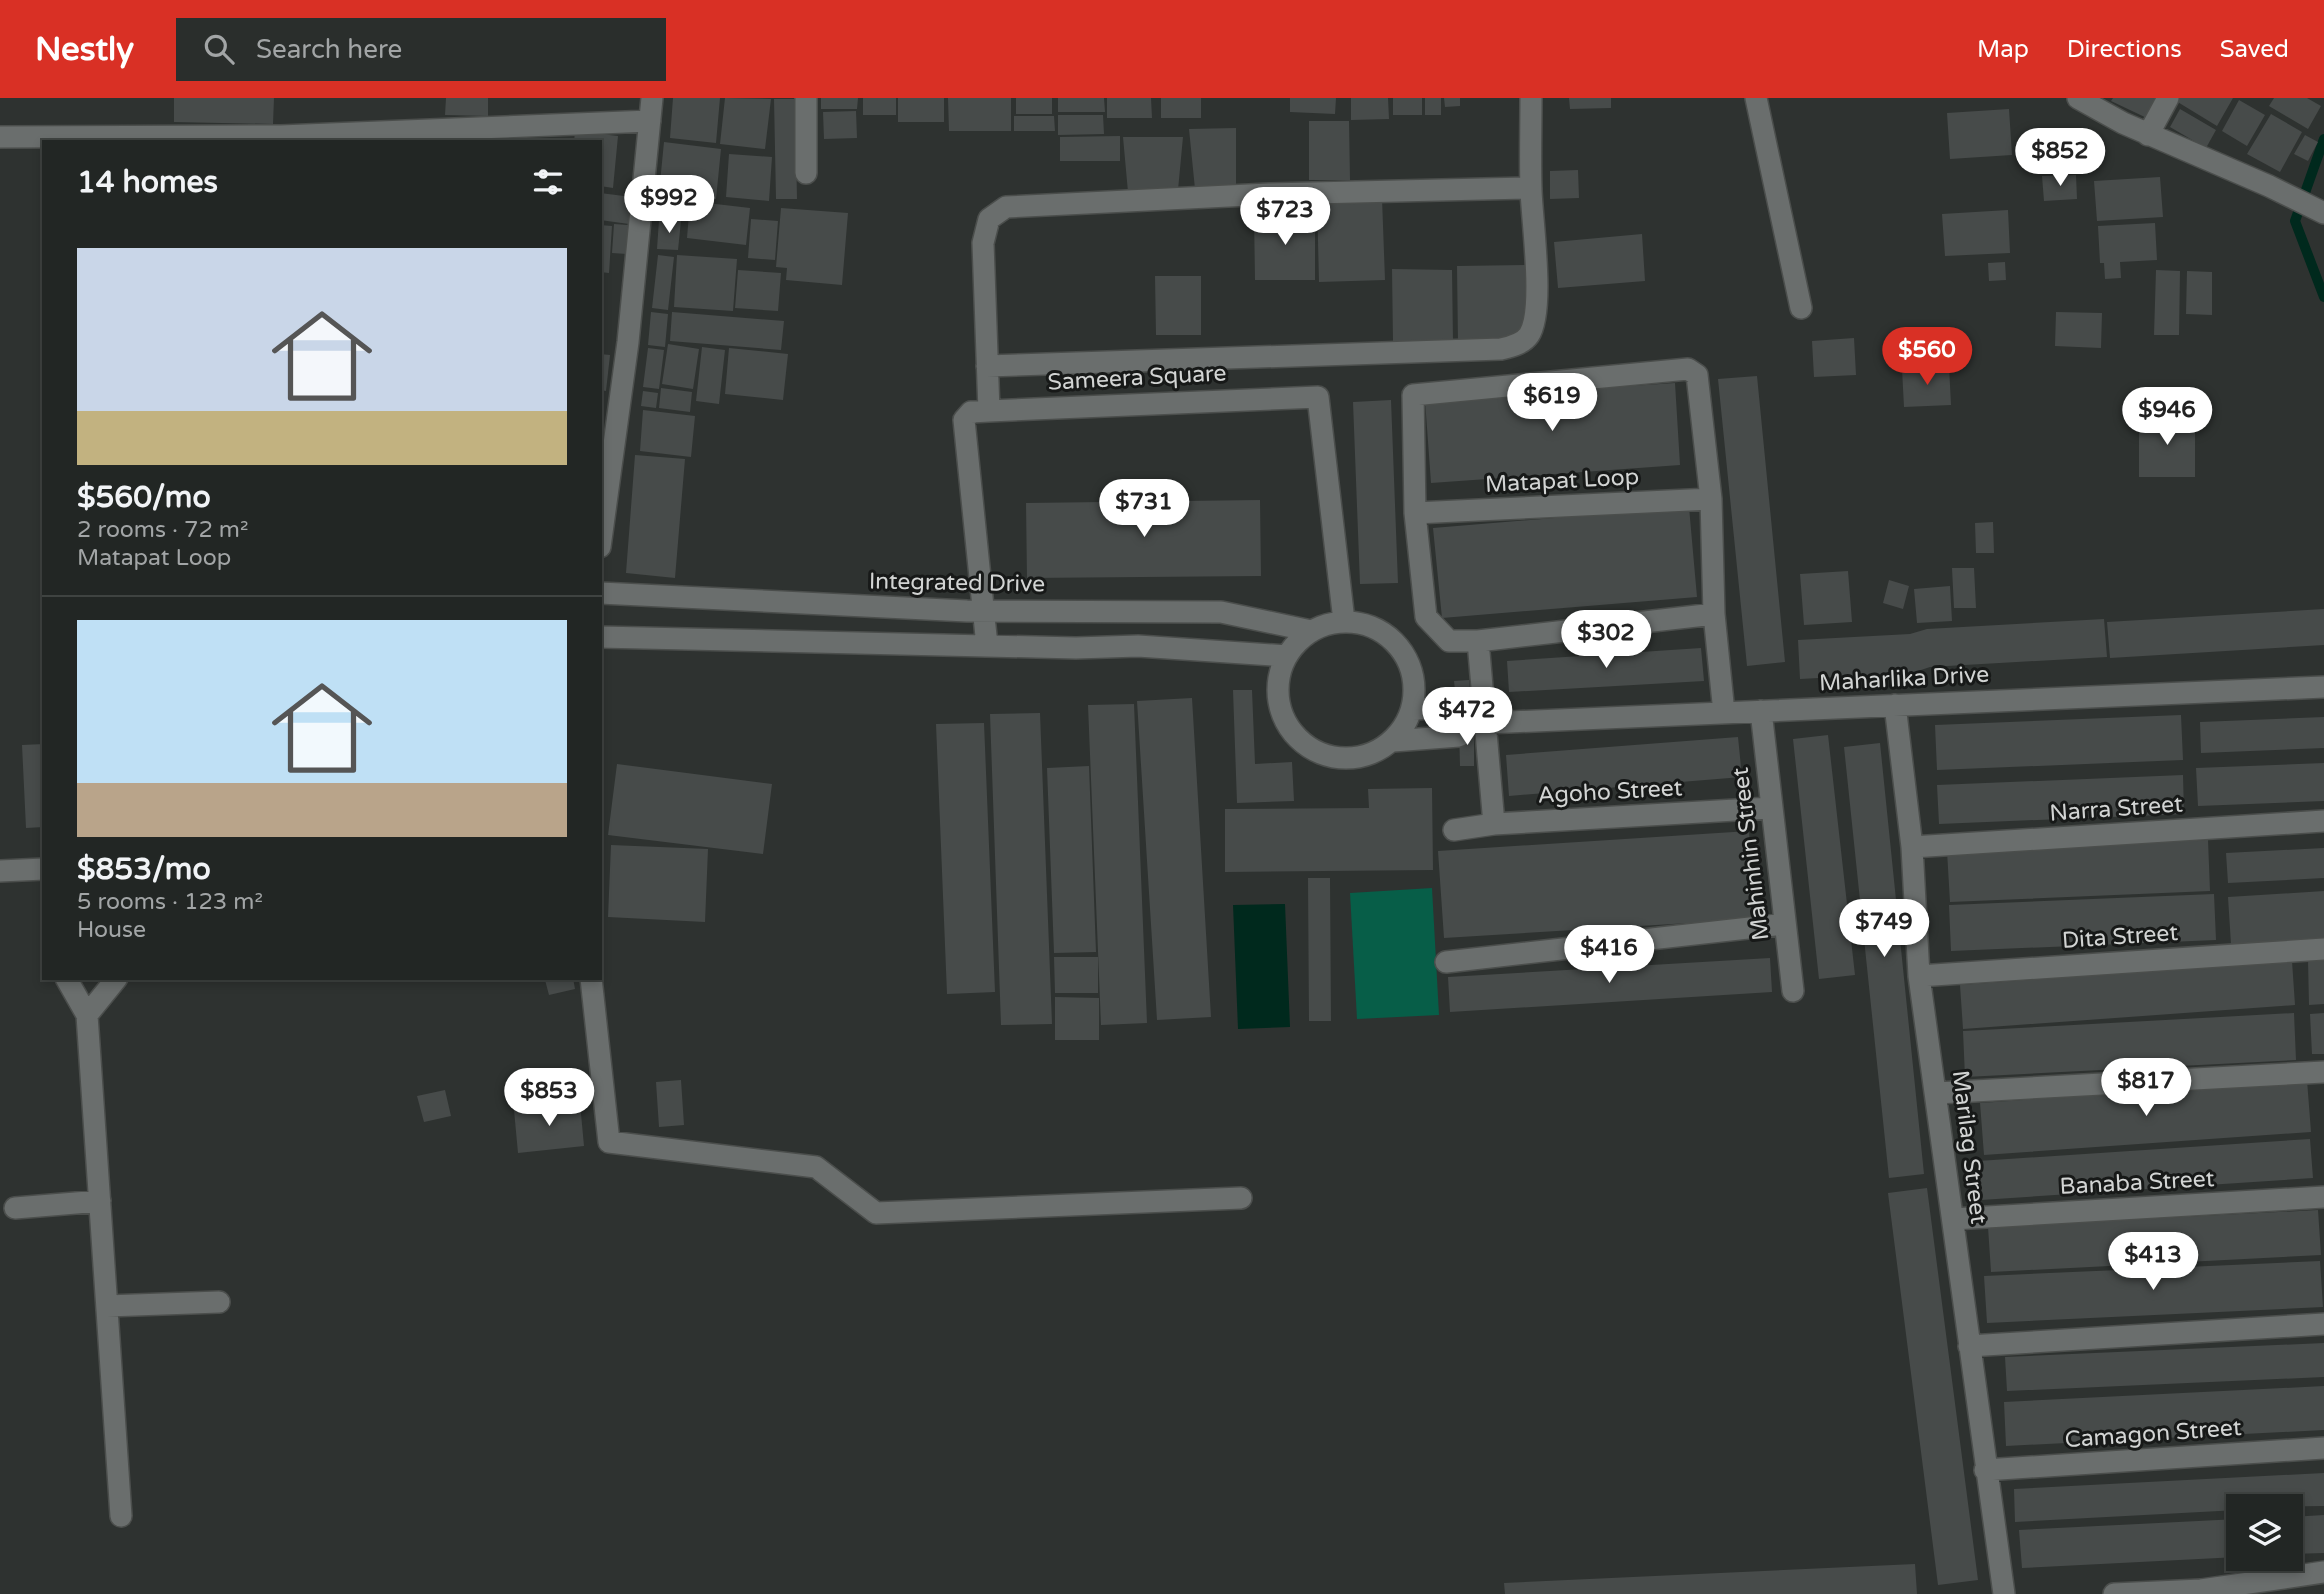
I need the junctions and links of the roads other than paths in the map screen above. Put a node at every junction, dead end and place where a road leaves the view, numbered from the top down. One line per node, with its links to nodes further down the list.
1 (652, 98): 7 (street)
2 (806, 98): 10 (street)
3 (1531, 98): 11 (street)
4 (1756, 98): 13 (street)
5 (2078, 98): 8 (street)
6 (2168, 98): 8 (street)
7 (650, 121): 9 (street); 18 (street)
8 (2147, 135): 12 (street)
9 (0, 137)
10 (806, 173)
11 (1531, 188): 14 (street); 14 (street)
12 (2324, 214)
13 (1801, 308)
14 (987, 366): 15 (street)
15 (989, 411): 20 (street, Sameera Square); 23 (street, Sameera Square)
16 (1710, 499): 17 (street, Matapat Loop); 17 (street); 22 (street)
17 (1415, 513): 26 (street)
18 (602, 532)
19 (602, 593): 20 (street, Integrated Drive)
20 (983, 611): 21 (street, Integrated Drive); 27 (street, Sameera Square)
21 (1075, 611): 24 (street, Integrated Drive); 28 (street)
22 (1714, 614): 26 (street); 34 (street)
23 (1344, 621): 24 (street); 32 (street)
24 (1311, 631): 29 (street)
25 (602, 637): 27 (street)
26 (1478, 641): 35 (street)
27 (987, 646): 28 (street)
28 (1076, 648): 29 (street)
29 (1287, 656): 36 (street)
30 (2324, 687): 31 (street, Maharlika Drive)
31 (1895, 705): 33 (street, Maharlika Drive); 41 (street, Marilag Street)
32 (1412, 709): 35 (street); 36 (street)
33 (1761, 711): 34 (street, Maharlika Drive); 37 (street, Mahinhin Street)
34 (1724, 713): 35 (street, Maharlika Drive)
35 (1475, 722): 36 (street); 39 (street)
36 (1393, 741)
37 (1770, 808): 39 (street, Agoho Street); 44 (street, Mahinhin Street)
38 (2324, 821): 41 (street, Narra Street)
39 (1494, 824): 40 (street, Agoho Street)
40 (1454, 830)
41 (1912, 847): 47 (street, Marilag Street)
42 (42, 869): 43 (street)
43 (0, 871)
44 (1783, 924): 46 (street); 51 (street, Mahinhin Street)
45 (2324, 949): 47 (street, Dita Street)
46 (1446, 962)
47 (1919, 976): 54 (street, Marilag Street)
48 (67, 980): 52 (street)
49 (115, 980): 52 (street)
50 (591, 980): 56 (street)
51 (1793, 991)
52 (87, 1016): 57 (street)
53 (2324, 1072): 54 (street)
54 (1937, 1093): 59 (street, Marilag Street)
55 (2324, 1197): 59 (street, Banaba Street)
56 (1241, 1198)
57 (100, 1201): 58 (street); 61 (street)
58 (15, 1208)
59 (1953, 1219): 63 (street, Marilag Street)
60 (219, 1302): 61 (street)
61 (107, 1306): 66 (street)
62 (2324, 1324): 63 (street)
63 (1969, 1346): 65 (street, Marilag Street)
64 (2324, 1448): 65 (street, Camagon Street)
65 (1985, 1470): 69 (street, Marilag Street)
66 (121, 1516)
67 (2324, 1572): 68 (street)
68 (2201, 1592): 70 (street)
69 (2004, 1594)
70 (2114, 1594)

